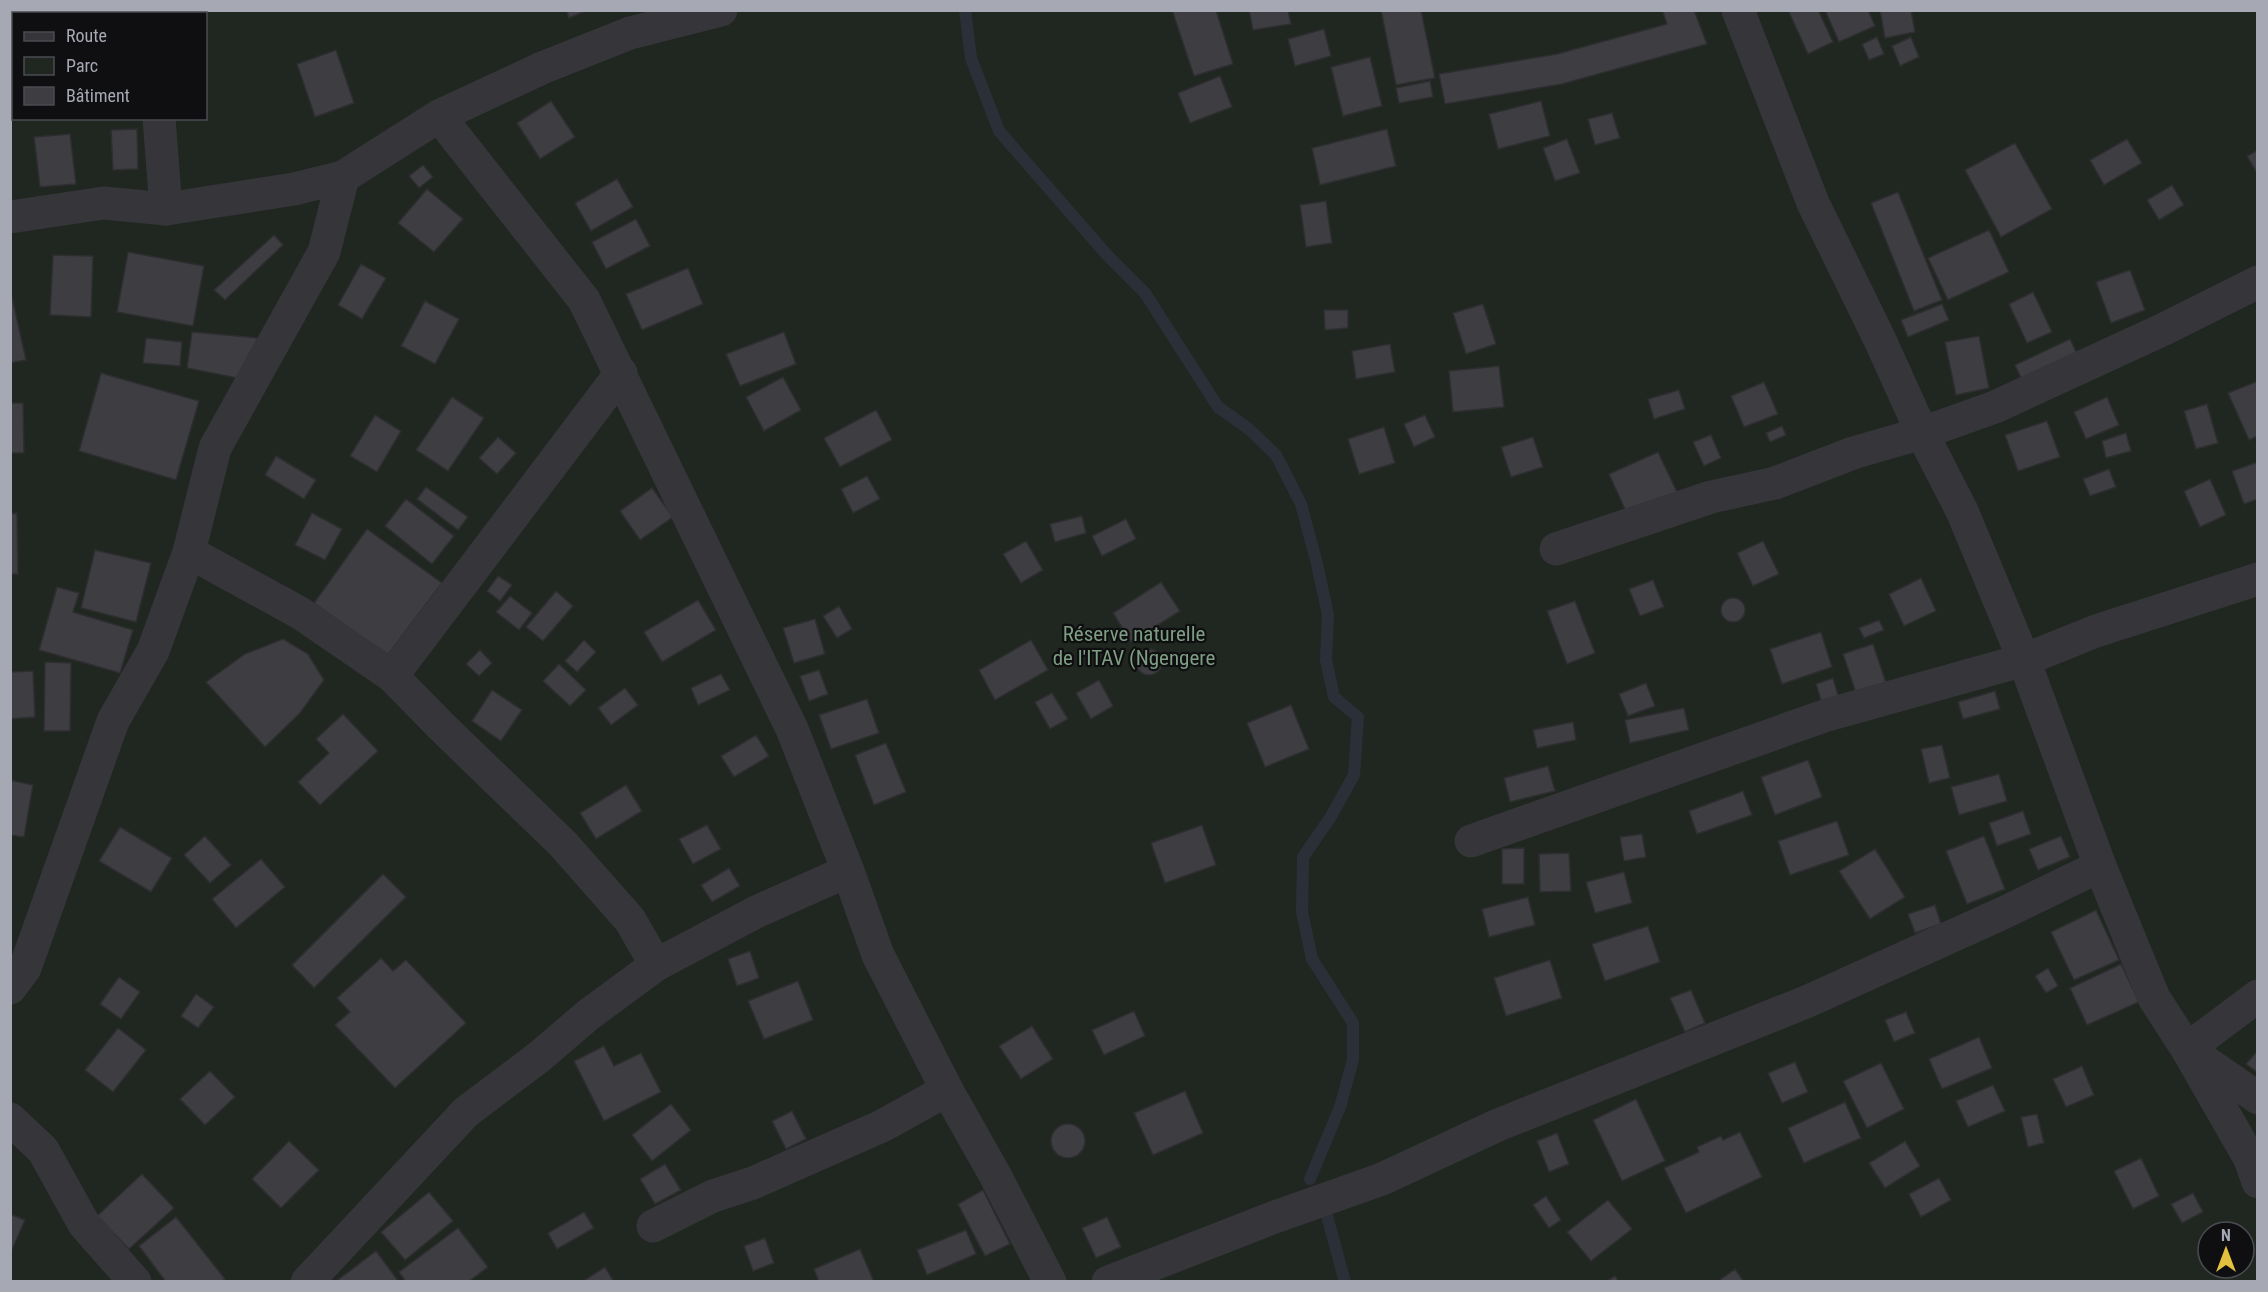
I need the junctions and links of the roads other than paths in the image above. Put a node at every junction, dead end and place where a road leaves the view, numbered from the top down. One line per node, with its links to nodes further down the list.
1 (721, 10): 3 (street)
2 (1738, 10): 11 (street)
3 (628, 22): 4 (street)
4 (439, 116): 6 (street); 10 (street)
5 (159, 120): 7 (street)
6 (343, 177): 7 (street); 13 (street)
7 (166, 208): 8 (street)
8 (10, 217)
9 (2258, 282): 11 (street)
10 (621, 373): 16 (street); 19 (street)
11 (1922, 433): 12 (street); 15 (street)
12 (1556, 549)
13 (189, 552): 16 (street); 21 (street)
14 (2258, 579): 15 (street)
15 (2024, 660): 17 (street); 18 (street)
16 (392, 676): 20 (street)
17 (1471, 841)
18 (2100, 866): 23 (street); 32 (street)
19 (848, 871): 20 (street); 24 (street)
20 (656, 965): 30 (street)
21 (10, 988)
22 (2258, 996): 23 (street)
23 (2187, 1049): 25 (street); 27 (street)
24 (946, 1090): 28 (street); 31 (street)
25 (2258, 1098)
26 (10, 1119): 29 (street)
27 (2258, 1182)
28 (653, 1226)
29 (135, 1281)
30 (307, 1281)
31 (1050, 1281)
32 (1108, 1281)

